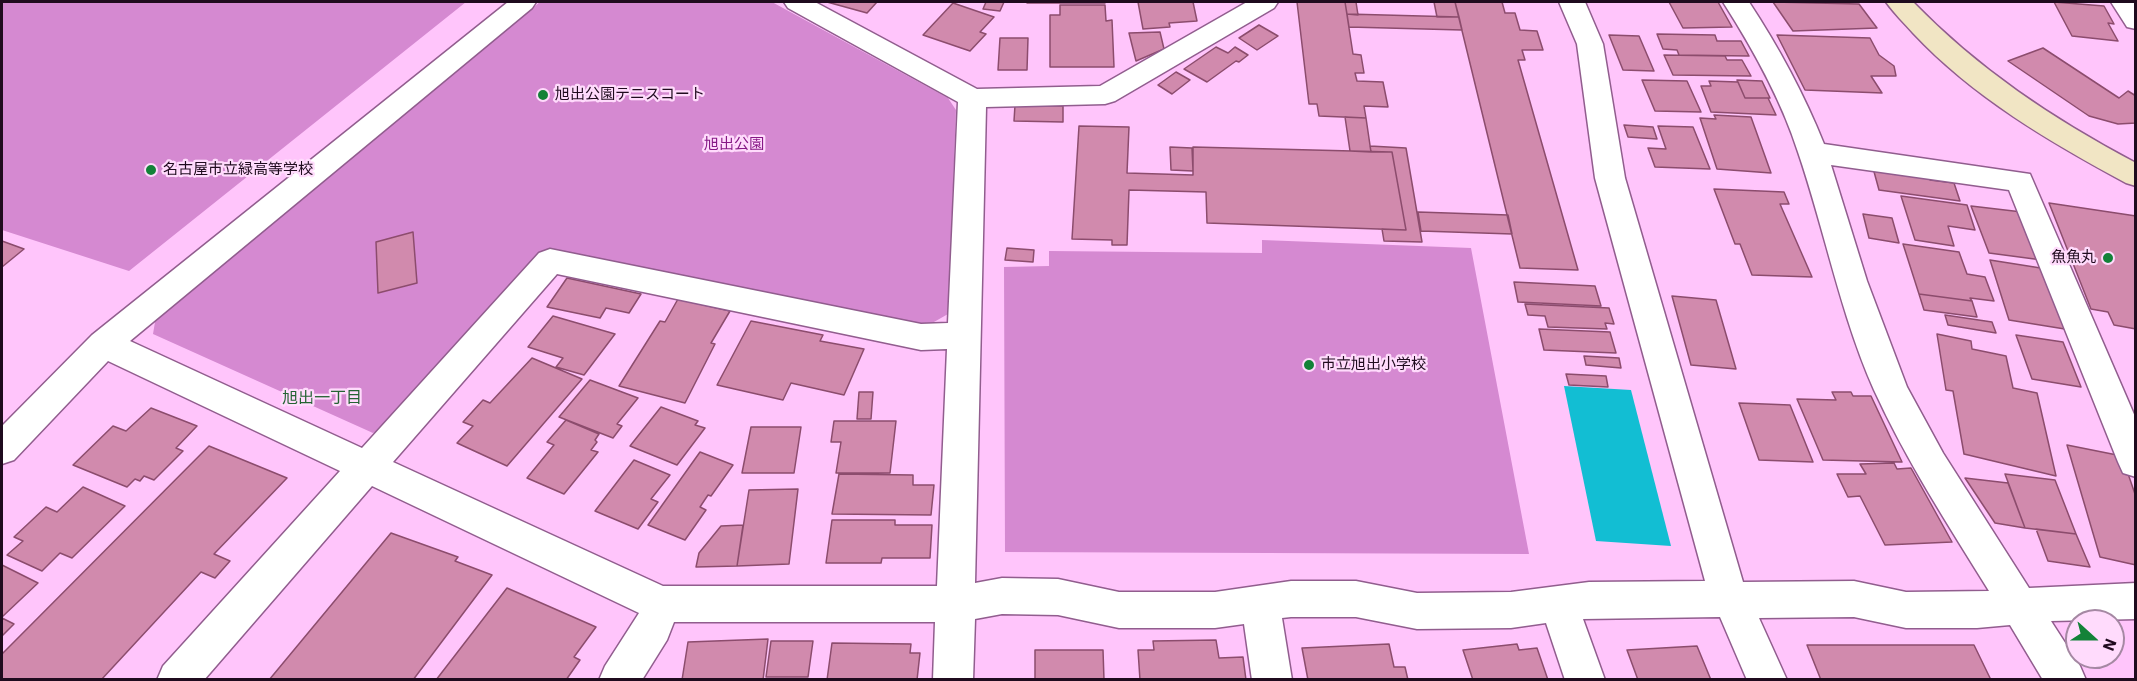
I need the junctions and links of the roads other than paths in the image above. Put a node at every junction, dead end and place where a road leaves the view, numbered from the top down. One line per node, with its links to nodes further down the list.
1 (523, 2): 13 (street)
2 (797, 2): 9 (street)
3 (1265, 2): 9 (street)
4 (1572, 2): 17 (street)
5 (1736, 2): 10 (street)
6 (1899, 2): 11 (street)
7 (2124, 2): 8 (street)
8 (2136, 21)
9 (972, 98): 12 (street)
10 (1813, 152): 15 (street); 23 (street)
11 (2136, 176)
12 (966, 335): 16 (street); 21 (street)
13 (104, 344): 14 (street); 16 (street)
14 (2, 449)
15 (2136, 462)
16 (367, 466): 20 (street); 24 (street)
17 (1730, 599): 22 (street); 23 (street); 29 (street)
18 (2136, 601): 23 (street)
19 (1260, 602): 21 (street); 22 (street); 27 (street)
20 (661, 604): 21 (street); 25 (street)
21 (956, 604): 26 (street)
22 (1559, 606): 28 (street)
23 (2020, 606): 30 (street)
24 (177, 680)
25 (619, 680)
26 (953, 680)
27 (1272, 680)
28 (1585, 680)
29 (1767, 680)
30 (2067, 680)

